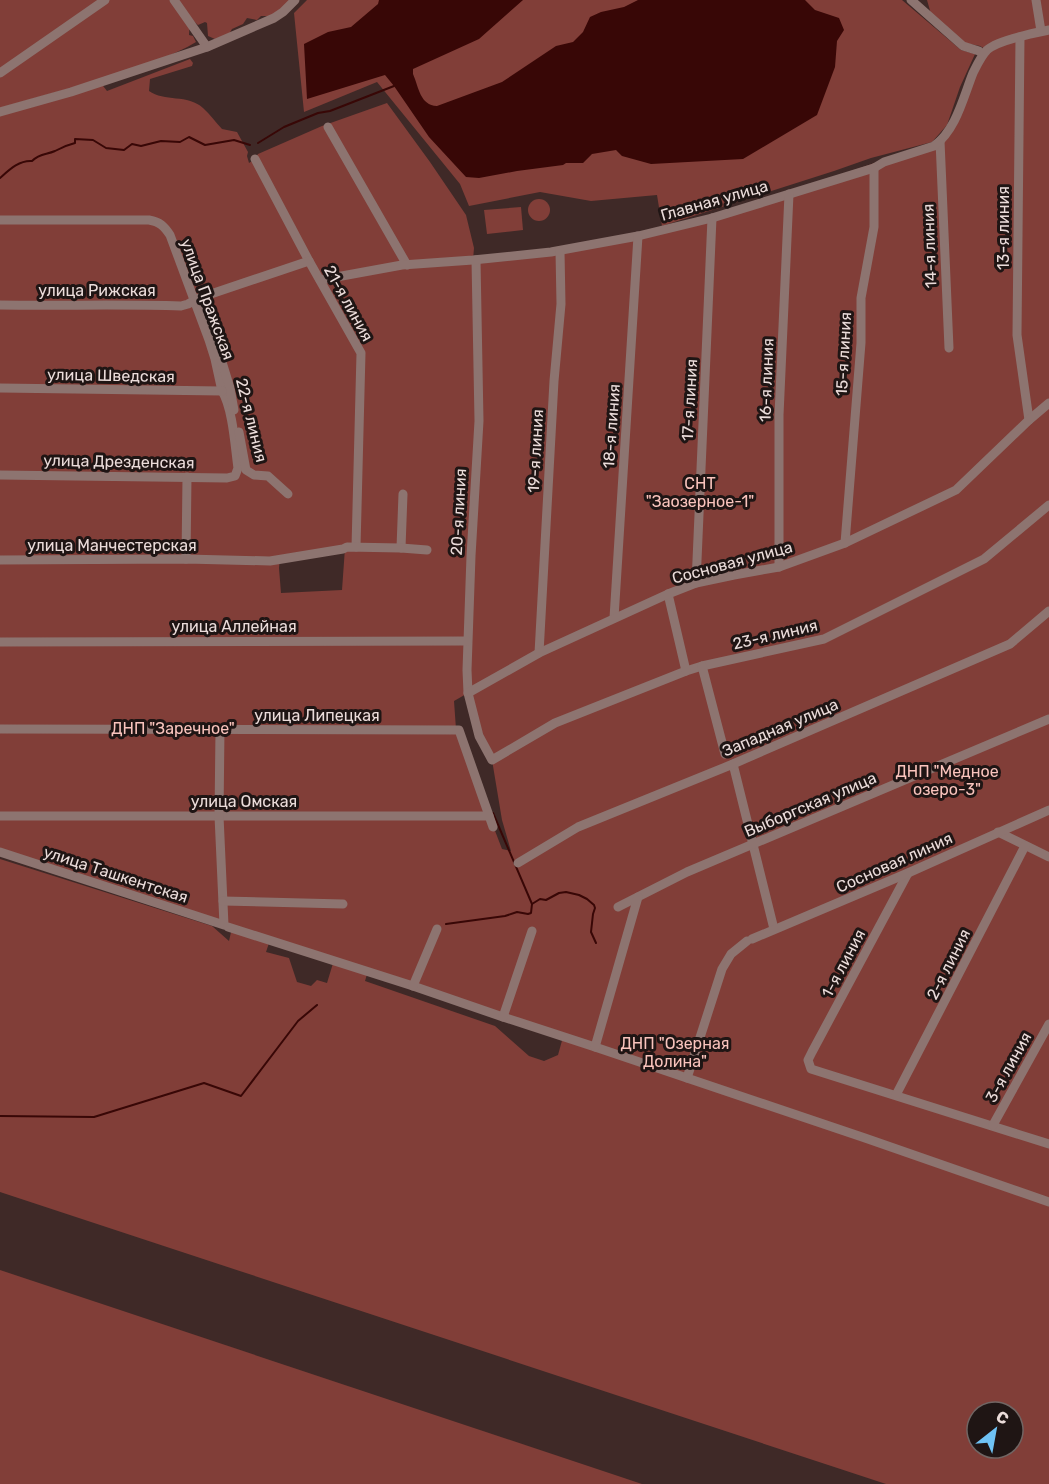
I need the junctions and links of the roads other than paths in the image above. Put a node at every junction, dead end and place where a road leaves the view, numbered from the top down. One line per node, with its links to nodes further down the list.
1 (105, 0): 10 (street)
2 (174, 0): 8 (street)
3 (295, 0): 8 (street)
4 (911, 0): 9 (street)
5 (1036, 0): 6 (street)
6 (1045, 30): 7 (street)
7 (1020, 37): 13 (street); 31 (street, 13-я линия)
8 (207, 47): 11 (street)
9 (979, 51)
10 (0, 73)
11 (0, 112)
12 (328, 127): 23 (street)
13 (940, 141): 15 (street, Главная улица); 27 (street, 14-я линия)
14 (255, 159): 22 (street, 21-я линия)
15 (874, 168): 16 (street, Главная улица); 38 (street, 15-я линия)
16 (789, 194): 17 (street, Главная улица); 44 (street, 16-я линия)
17 (712, 218): 19 (street, Главная улица); 45 (street, 17-я линия)
18 (0, 220): 25 (street, улица Пражская)
19 (638, 237): 20 (street, Главная улица); 48 (street, 18-я линия)
20 (560, 251): 21 (street, Главная улица); 51 (street, 19-я линия)
21 (476, 260): 23 (street, Главная улица); 49 (street, 20-я линия)
22 (309, 261): 24 (street, 21-я линия); 25 (street, улица Рижская)
23 (407, 265): 24 (street, Главная улица)
24 (320, 280): 39 (street, 21-я линия)
25 (198, 299): 26 (street, улица Рижская); 29 (street, улица Пражская); 35 (street, 22-я линия)
26 (0, 305)
27 (949, 348)
28 (0, 388): 29 (street, улица Шведская)
29 (222, 392): 32 (street, улица Пражская)
30 (1049, 403): 31 (street, Сосновая улица)
31 (1029, 420): 38 (street, Сосновая улица)
32 (237, 474): 34 (street, улица Дрезденская)
33 (0, 475): 34 (street, улица Дрезденская)
34 (188, 477): 42 (street)
35 (288, 494)
36 (403, 494): 40 (street)
37 (1049, 506): 52 (street, 23-я линия)
38 (845, 543): 44 (street, Сосновая улица)
39 (356, 547): 40 (street, улица Манчестерская); 42 (street, улица Манчестерская)
40 (401, 548): 41 (street, улица Манчестерская)
41 (427, 550)
42 (186, 559): 43 (street, улица Манчестерская)
43 (0, 560)
44 (780, 567): 45 (street, Сосновая улица)
45 (696, 583): 46 (street, Сосновая улица)
46 (668, 594): 48 (street, Сосновая улица); 53 (street)
47 (1049, 611): 60 (street, Западная улица)
48 (614, 618): 51 (street, Сосновая улица)
49 (467, 641): 50 (street, улица Аллейная); 54 (street, 20-я линия)
50 (0, 642)
51 (539, 653): 54 (street, Сосновая улица)
52 (702, 666): 53 (street, 23-я линия); 58 (street)
53 (686, 671): 59 (street, 23-я линия)
54 (468, 693): 59 (street, 20-я линия)
55 (1049, 719): 67 (street, Выборгская улица)
56 (0, 729): 57 (street, улица Липецкая)
57 (220, 730): 63 (street); 64 (street, улица Липецкая)
58 (724, 754)
59 (492, 760)
60 (732, 764): 67 (street); 71 (street, Западная улица)
61 (1049, 810): 66 (street, Сосновая линия)
62 (0, 816): 63 (street, улица Омская)
63 (219, 816): 64 (street, улица Омская); 74 (street)
64 (489, 816): 65 (street, улица Липецкая)
65 (493, 827)
66 (998, 832): 68 (street); 72 (street, Сосновая линия)
67 (752, 845): 73 (street, Выборгская улица); 79 (street)
68 (1025, 846): 70 (street); 86 (street, 2-я линия)
69 (0, 852): 77 (street, улица Ташкентская)
70 (1049, 857)
71 (518, 863)
72 (908, 873): 79 (street, Сосновая линия); 86 (street, 1-я линия)
73 (638, 897): 76 (street, Выборгская улица); 84 (street)
74 (223, 902): 75 (street); 77 (street)
75 (343, 904)
76 (618, 907)
77 (226, 926): 81 (street, улица Ташкентская)
78 (437, 929): 81 (street)
79 (774, 930): 85 (street, Сосновая линия)
80 (532, 931): 82 (street)
81 (413, 986): 82 (street, улица Ташкентская)
82 (503, 1017): 84 (street, улица Ташкентская)
83 (1049, 1024): 87 (street, 3-я линия)
84 (595, 1047): 85 (street, улица Ташкентская)
85 (687, 1078): 89 (street, улица Ташкентская)
86 (896, 1095): 87 (street)
87 (993, 1125): 88 (street)
88 (1049, 1144)
89 (1049, 1202)

